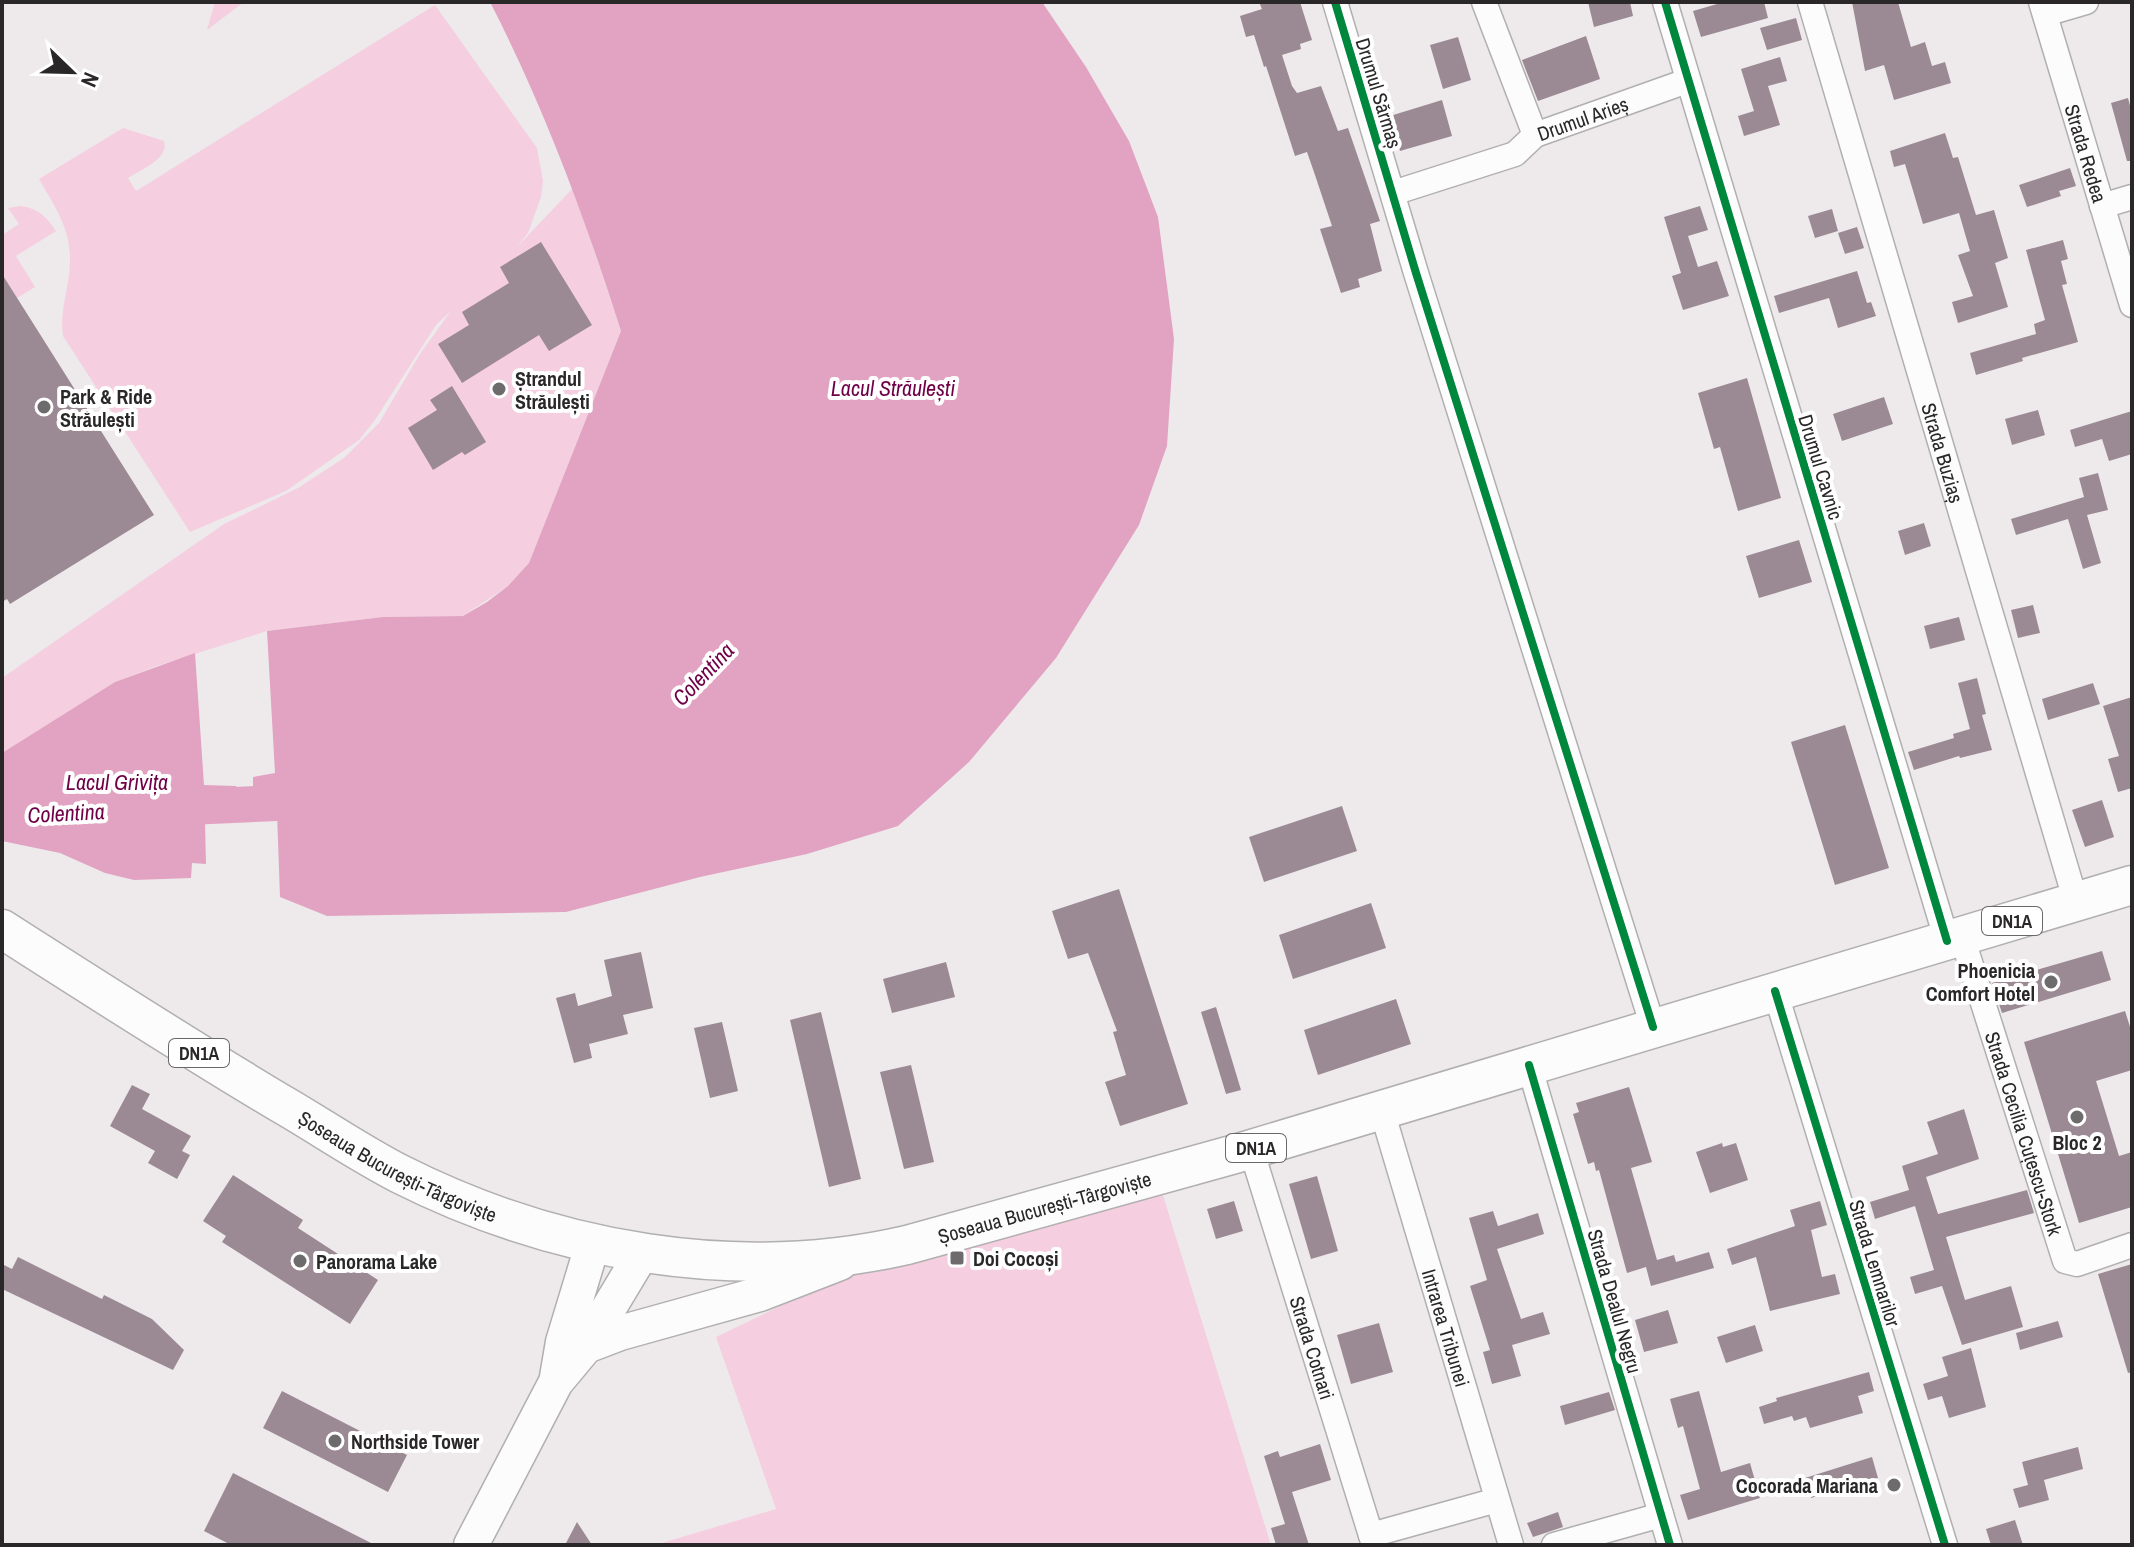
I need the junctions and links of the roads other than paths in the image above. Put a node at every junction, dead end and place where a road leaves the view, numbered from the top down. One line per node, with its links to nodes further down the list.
1 (1335, 2): 9 (street, Drumul Sărmaș)
2 (1484, 2): 8 (street)
3 (1665, 2): 7 (street, Drumul Cavnic)
4 (1810, 2): 14 (street, Strada Buziaș)
5 (2086, 2): 6 (street)
6 (2043, 8): 11 (street, Strada Redea)
7 (1687, 81): 8 (street, Drumul Arieș); 16 (street, Drumul Cavnic)
8 (1535, 135): 9 (street, Drumul Arieș)
9 (1393, 193): 18 (street, Drumul Sărmaș)
10 (2132, 197): 11 (street)
11 (2102, 206): 12 (street, Strada Redea)
12 (2132, 305)
13 (2132, 885): 14 (main road, Șoseaua București-Târgoviște / DN1A)
14 (2076, 902): 16 (main road, Șoseaua București-Târgoviște / DN1A)
15 (2, 929): 22 (main road, Șoseaua București-Târgoviște / DN1A)
16 (1955, 939): 17 (main road, Șoseaua București-Târgoviște / DN1A); 23 (street, Strada Cecilia Cuțescu-Stork)
17 (1775, 991): 18 (main road, Șoseaua București-Târgoviște / DN1A); 35 (street, Strada Lemnarilor)
18 (1653, 1027): 19 (main road, Șoseaua București-Târgoviște / DN1A)
19 (1529, 1065): 20 (main road, Șoseaua București-Târgoviște / DN1A); 29 (street, Strada Dealul Negru)
20 (1382, 1111): 21 (main road, Șoseaua București-Târgoviște / DN1A); 28 (street, Intrarea Tribunei)
21 (1251, 1149): 25 (main road, Șoseaua București-Târgoviște / DN1A); 30 (street, Strada Cotnari)
22 (593, 1243): 24 (main road, Șoseaua București-Târgoviște / DN1A); 27 (main road)
23 (2132, 1245)
24 (642, 1253): 25 (main road, Șoseaua București-Târgoviște / DN1A); 26 (main road)
25 (857, 1257): 26 (main road)
26 (586, 1346): 27 (main road)
27 (556, 1382): 31 (main road)
28 (1497, 1500): 30 (street); 32 (street, Intrarea Tribunei)
29 (1661, 1515): 33 (street); 34 (street, Strada Dealul Negru)
30 (1373, 1540)
31 (471, 1545)
32 (1511, 1545)
33 (1554, 1545)
34 (1670, 1545)
35 (1945, 1545)

